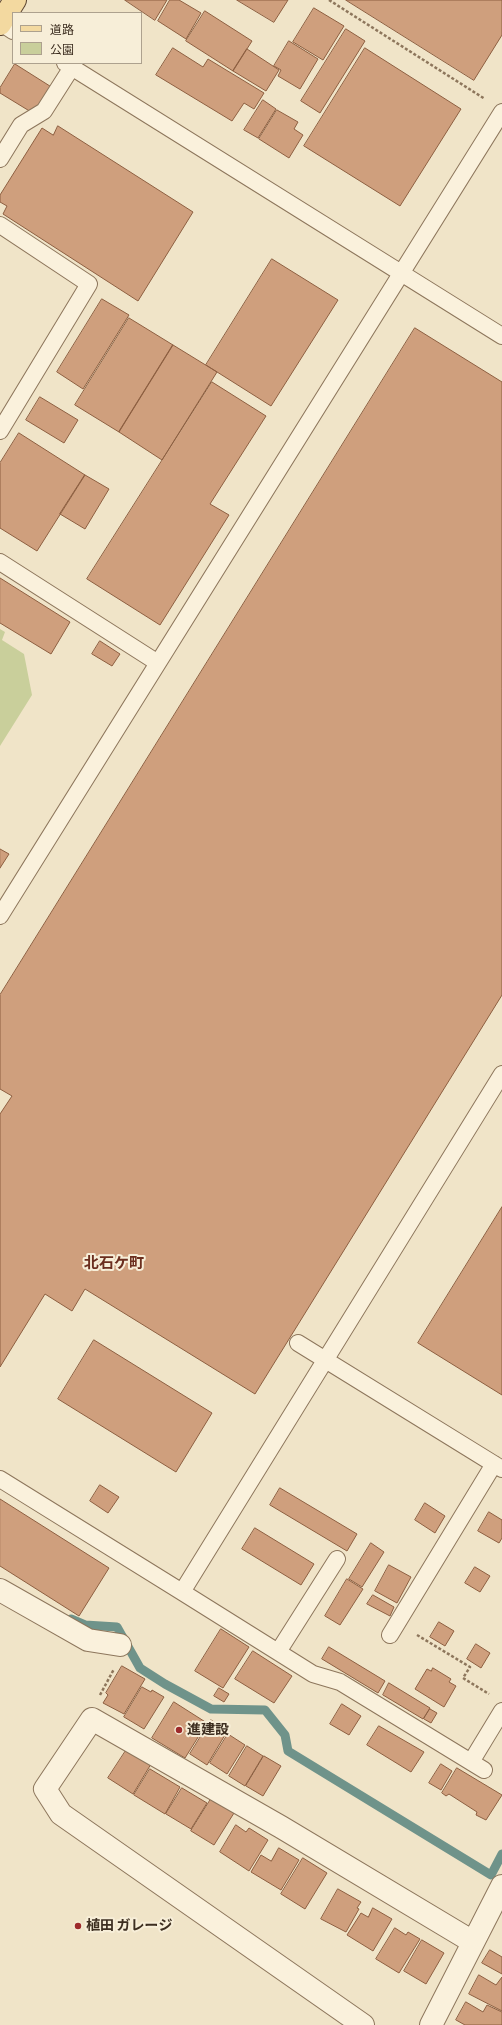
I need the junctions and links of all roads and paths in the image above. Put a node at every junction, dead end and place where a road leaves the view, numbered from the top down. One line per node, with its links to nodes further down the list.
1 (15, 0): 3 (main road)
2 (329, 0): 5 (path)
3 (5, 26)
4 (69, 65): 7 (lane); 9 (lane)
5 (489, 101)
6 (502, 112): 9 (lane)
7 (0, 159)
8 (0, 225): 11 (lane)
9 (401, 274): 10 (lane); 13 (lane)
10 (502, 336)
11 (0, 431)
12 (0, 562): 13 (lane)
13 (158, 663): 14 (lane)
14 (0, 916)
15 (502, 1074): 17 (lane)
16 (298, 1343): 17 (lane)
17 (326, 1360): 18 (lane); 22 (lane)
18 (498, 1466): 23 (lane)
19 (0, 1479): 22 (lane)
20 (337, 1559): 25 (lane)
21 (0, 1590): 24 (street)
22 (182, 1592): 25 (lane)
23 (394, 1629): 26 (path)
24 (120, 1644): 27 (path)
25 (278, 1652): 28 (lane)
26 (499, 1704): 28 (lane)
27 (92, 1719): 32 (street); 33 (street)
28 (471, 1762): 29 (lane)
29 (484, 1770)
30 (502, 1886): 31 (street)
31 (494, 1920): 32 (street)
32 (473, 1942): 34 (street)
33 (363, 2025)
34 (431, 2025)

